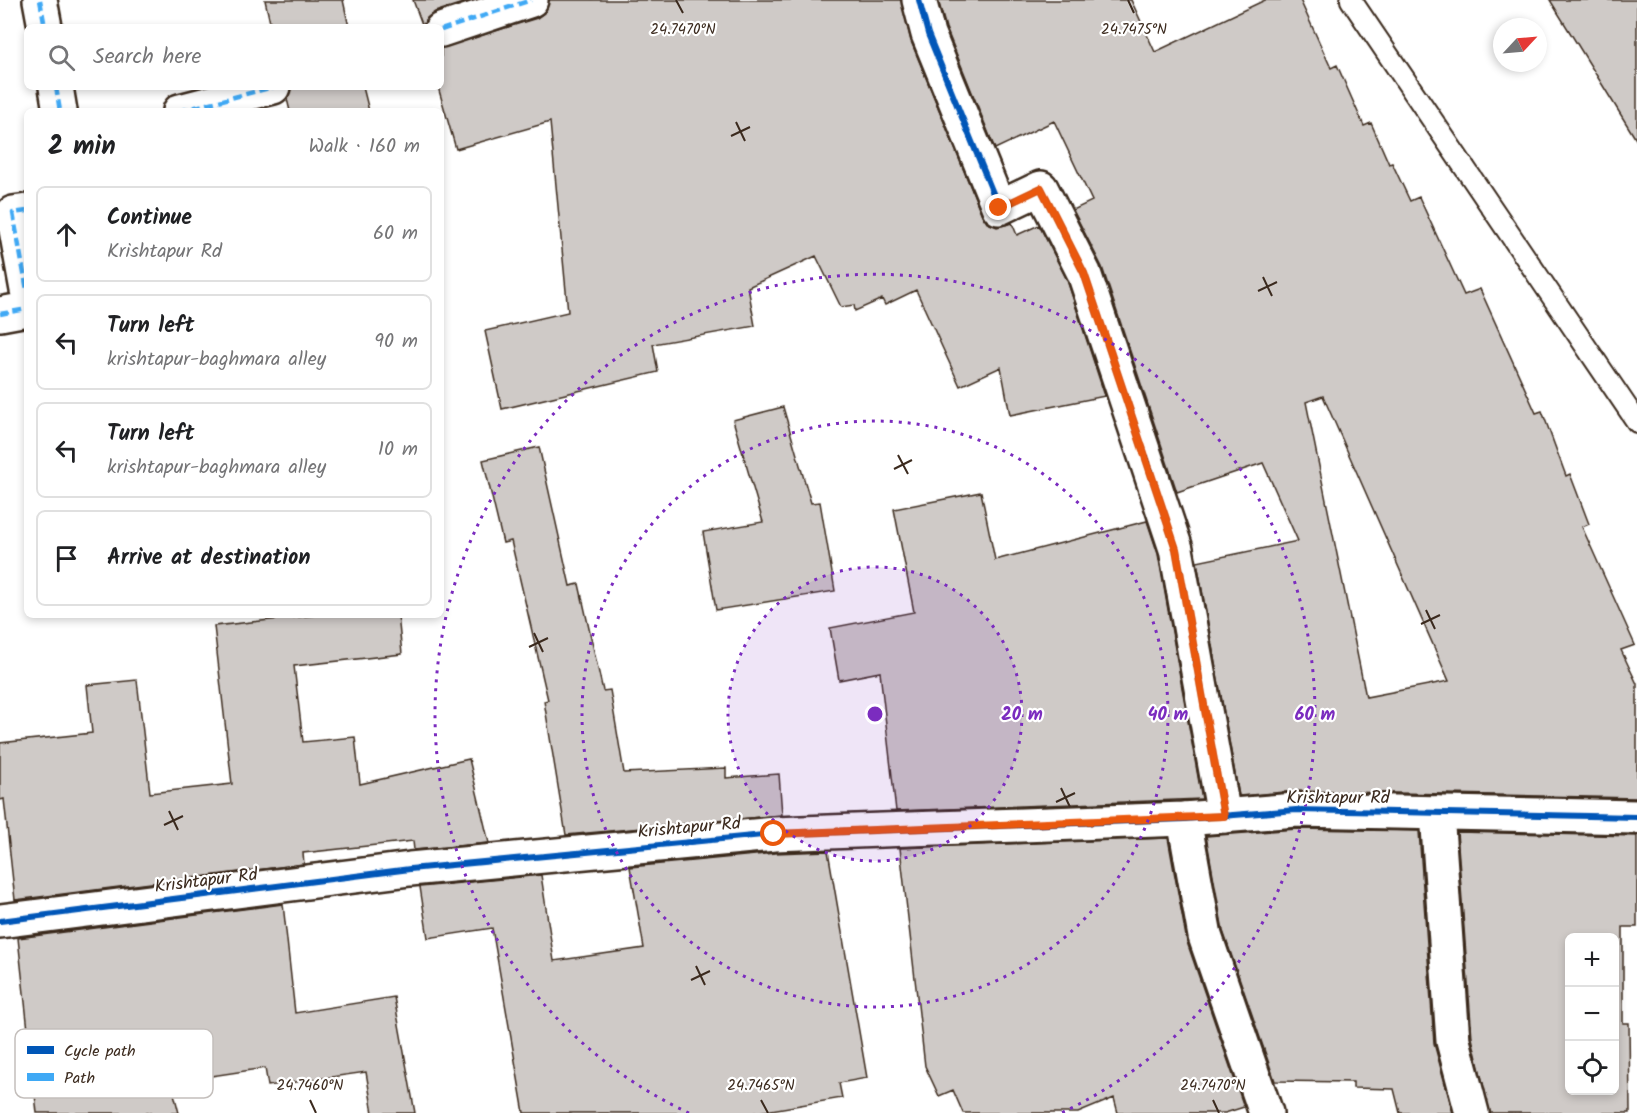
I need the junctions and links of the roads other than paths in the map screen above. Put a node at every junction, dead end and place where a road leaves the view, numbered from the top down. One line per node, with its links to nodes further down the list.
1 (40, 0): 5 (street)
2 (531, 0): 6 (street)
3 (919, 0): 17 (street)
4 (1351, 0): 15 (lane)
5 (44, 24)
6 (444, 29)
7 (56, 90): 9 (street)
8 (261, 90): 10 (street)
9 (60, 108)
10 (192, 108)
11 (24, 211): 12 (street)
12 (24, 274)
13 (24, 310): 14 (street)
14 (0, 314)
15 (1637, 422)
16 (1437, 813): 17 (street, Krishtapur Rd); 18 (street, Krishtapur Rd); 22 (street)
17 (1224, 816): 19 (street, Krishtapur Rd)
18 (1637, 817)
19 (1184, 819): 20 (street, Krishtapur Rd); 21 (street)
20 (0, 921)
21 (1266, 1113)
22 (1473, 1113)

